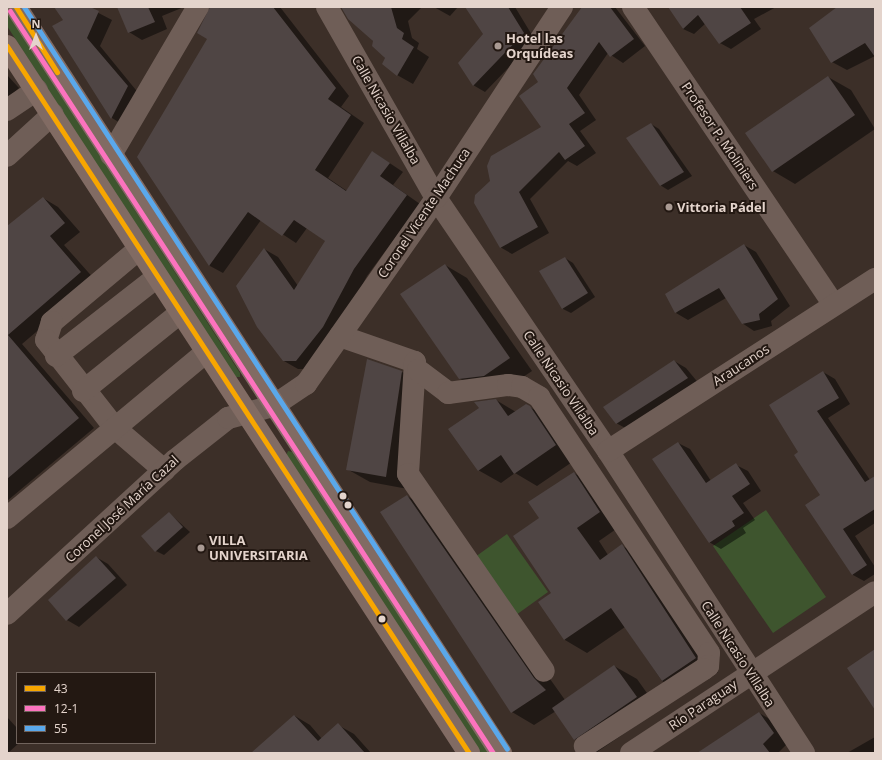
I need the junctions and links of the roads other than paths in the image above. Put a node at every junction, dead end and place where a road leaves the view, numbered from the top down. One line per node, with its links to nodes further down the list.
1 (16, 7): 11 (highway)
2 (198, 7): 11 (street)
3 (327, 7): 12 (street, Calle Nicasio Villalba)
4 (562, 7): 12 (street, Coronel Vicente Machuca)
5 (633, 7): 16 (street, Profesor P. Moliniers)
6 (7, 46): 7 (highway)
7 (37, 90): 8 (street); 9 (highway)
8 (7, 110)
9 (53, 114): 10 (street); 13 (highway)
10 (7, 156)
11 (111, 156): 23 (highway)
12 (436, 198): 18 (street, Coronel Vicente Machuca); 26 (street, Calle Nicasio Villalba)
13 (139, 249): 14 (highway); 20 (street)
14 (157, 277): 17 (highway); 20 (street)
15 (875, 279): 16 (street, Araucanos)
16 (834, 305): 26 (street, Araucanos)
17 (180, 313): 19 (highway); 22 (street)
18 (340, 336): 21 (street); 23 (street, Coronel Vicente Machuca)
19 (205, 353): 24 (highway); 25 (street)
20 (56, 356): 22 (street)
21 (418, 370): 31 (street); 33 (street)
22 (83, 391): 25 (street)
23 (273, 406): 24 (street, Coronel José María Cazal); 35 (highway)
24 (243, 411): 27 (street, Coronel José María Cazal); 34 (highway)
25 (115, 428): 27 (street); 28 (street)
26 (608, 451): 32 (street, Calle Nicasio Villalba)
27 (164, 470): 30 (street, Coronel José María Cazal)
28 (7, 518)
29 (875, 592): 32 (street, Río Paraguay)
30 (7, 614)
31 (544, 671)
32 (751, 674): 36 (street, Río Paraguay); 37 (street, Calle Nicasio Villalba)
33 (585, 746)
34 (469, 753)
35 (501, 753)
36 (631, 753)
37 (804, 753)

